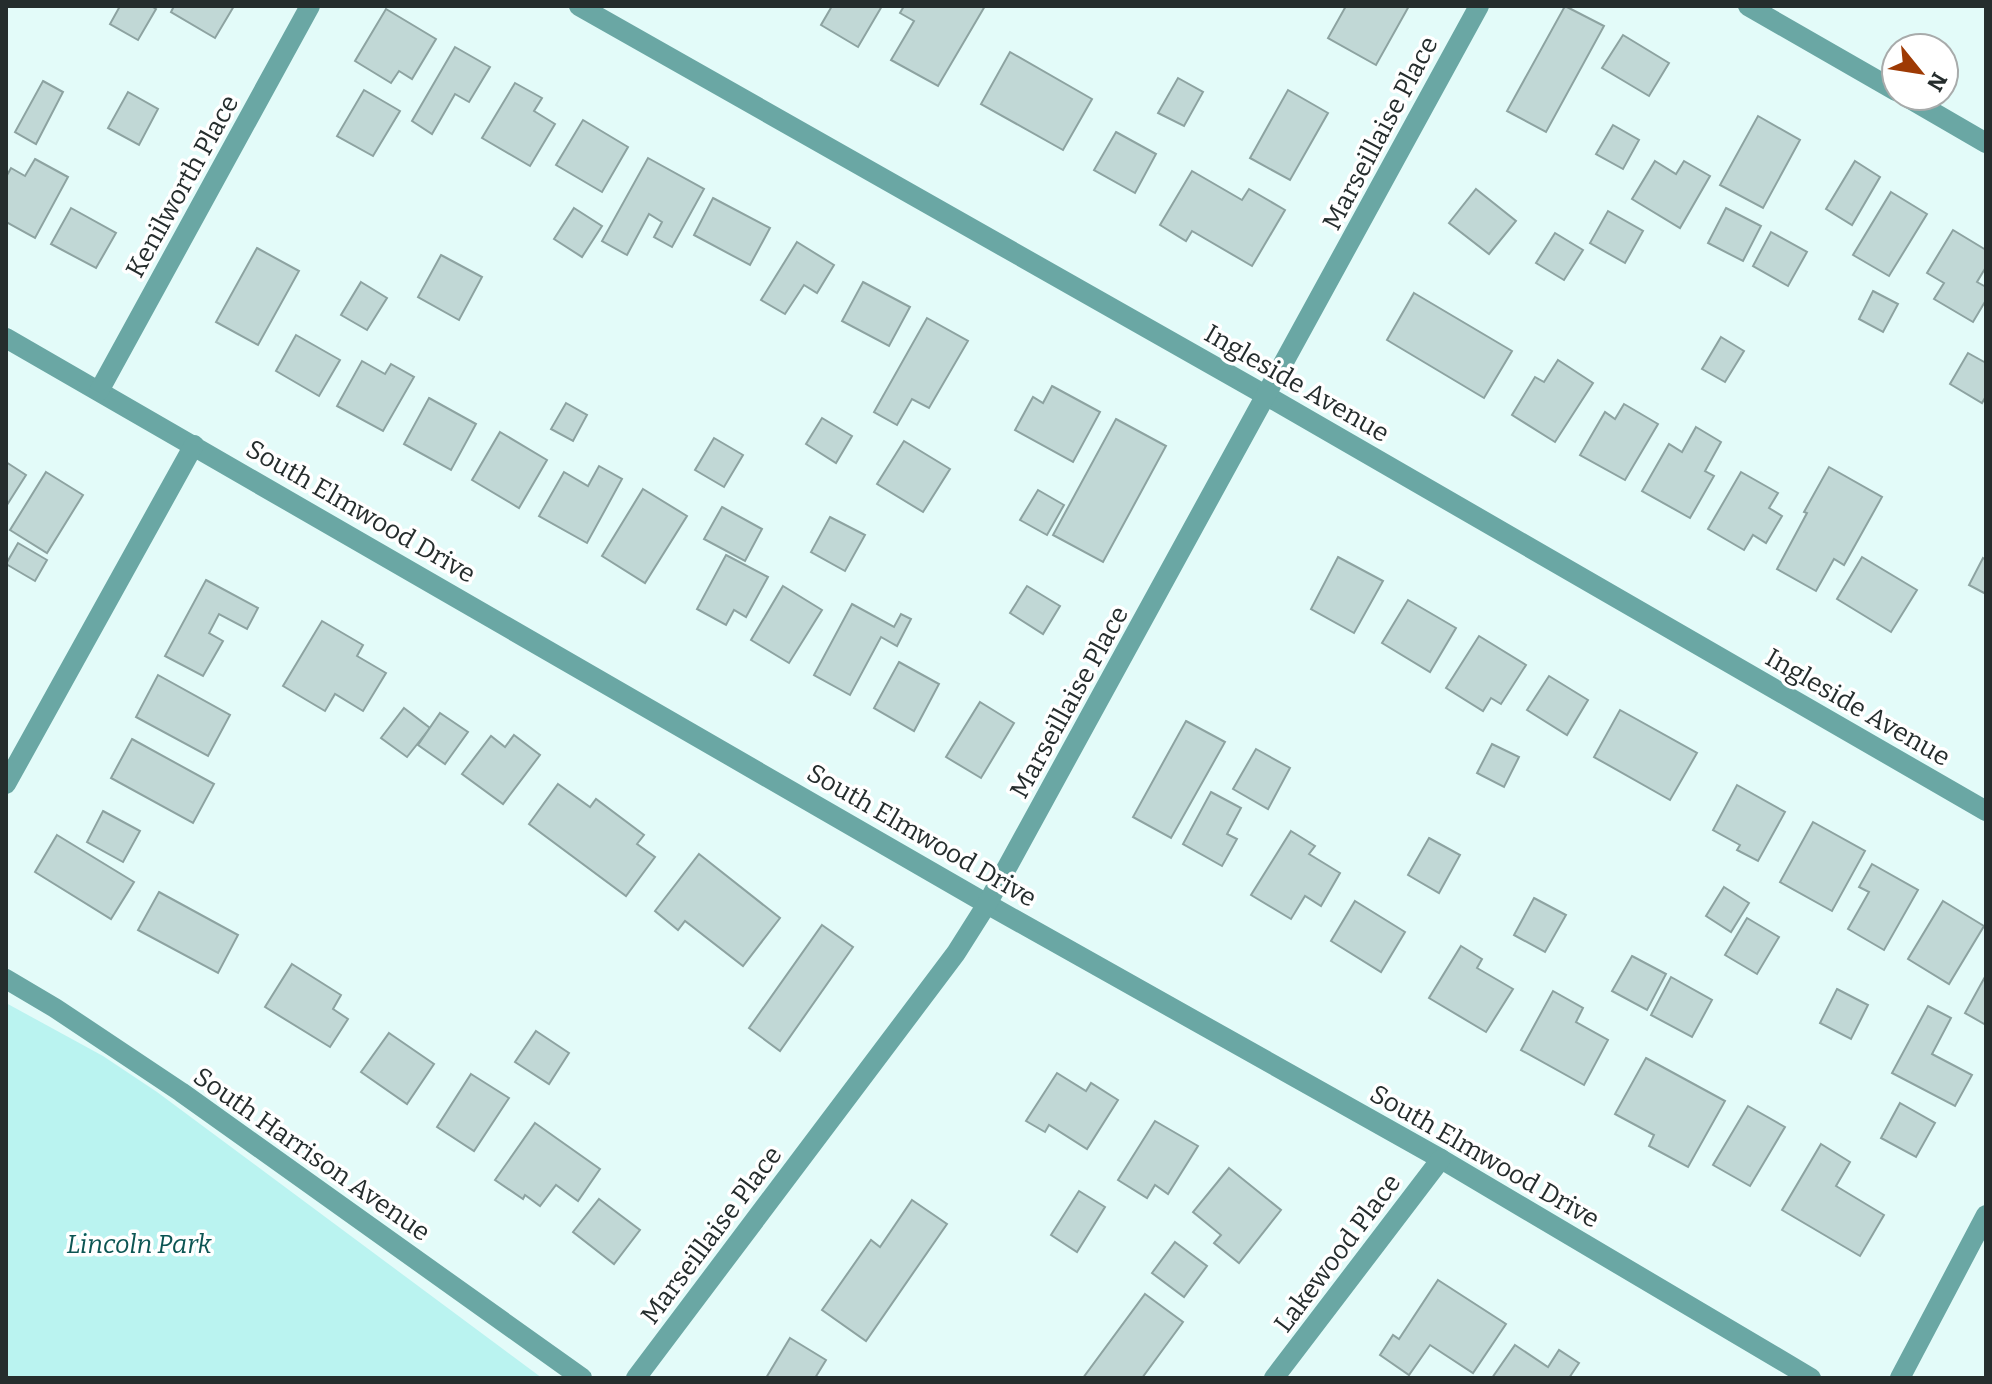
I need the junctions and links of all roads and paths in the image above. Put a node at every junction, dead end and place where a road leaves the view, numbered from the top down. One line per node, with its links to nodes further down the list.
1 (310, 6): 9 (street, Kenilworth Place)
2 (579, 6): 10 (street, Ingleside Avenue)
3 (1479, 6): 10 (street, Marseillaise Place)
4 (1748, 6): 5 (street)
5 (1880, 82)
6 (1933, 112): 7 (street)
7 (1986, 143)
8 (6, 338): 9 (street, South Elmwood Drive)
9 (99, 391): 11 (street, South Elmwood Drive)
10 (1267, 396): 13 (street, Ingleside Avenue); 14 (street, Marseillaise Place)
11 (194, 445): 12 (street); 14 (street, South Elmwood Drive)
12 (6, 784)
13 (1986, 811)
14 (987, 904): 16 (street, South Elmwood Drive); 19 (street, Marseillaise Place)
15 (6, 979): 18 (street, South Harrison Avenue)
16 (1441, 1159): 20 (street, Lakewood Place); 21 (street, South Elmwood Drive)
17 (1986, 1215): 22 (street)
18 (582, 1378)
19 (636, 1378)
20 (1274, 1378)
21 (1811, 1378)
22 (1900, 1378)

